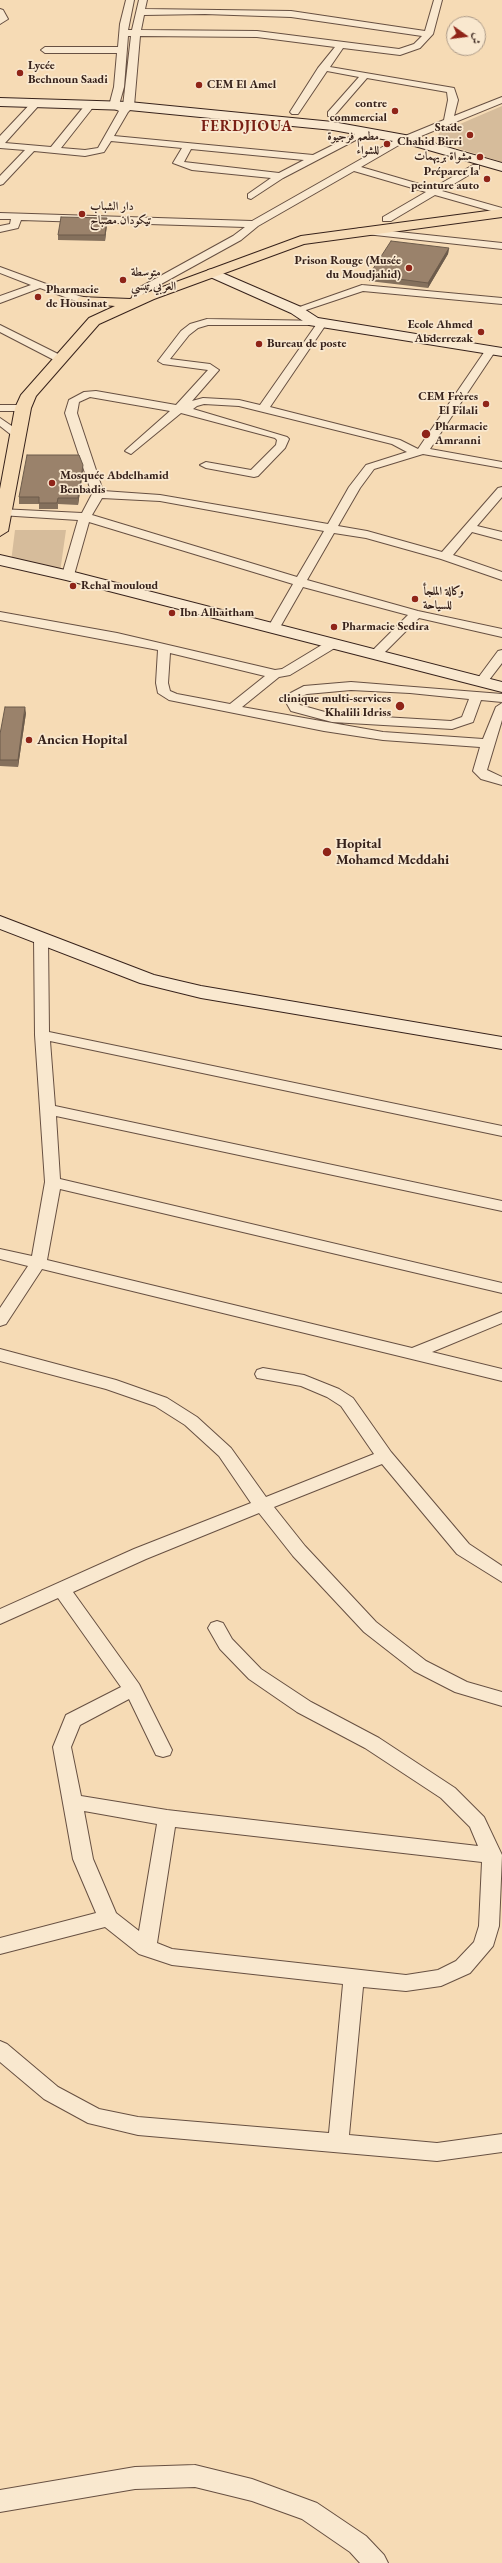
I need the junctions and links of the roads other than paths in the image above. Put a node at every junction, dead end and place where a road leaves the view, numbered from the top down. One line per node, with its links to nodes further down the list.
1 (130, 0): 7 (street)
2 (143, 0): 5 (street)
3 (438, 0): 9 (street)
4 (0, 12): 6 (street)
5 (140, 12): 8 (street); 9 (street)
6 (0, 21)
7 (123, 33): 8 (street); 12 (street)
8 (136, 33): 10 (street); 19 (street)
9 (429, 34): 10 (street)
10 (342, 43): 13 (street)
11 (45, 50): 12 (street)
12 (121, 50): 19 (street)
13 (323, 68): 14 (street); 20 (street)
14 (365, 75): 21 (street); 22 (street)
15 (502, 100): 22 (street)
16 (0, 102): 17 (main road)
17 (36, 103): 18 (main road); 26 (street)
18 (89, 106): 19 (main road); 29 (street)
19 (122, 108): 23 (main road); 24 (street)
20 (295, 112)
21 (331, 114)
22 (448, 122): 25 (street)
23 (366, 132): 25 (main road); 30 (street)
24 (108, 138): 27 (street); 29 (street)
25 (397, 140): 31 (main road); 32 (main road); 33 (street)
26 (0, 144): 28 (street)
27 (188, 146): 30 (street); 35 (street)
28 (32, 148): 29 (street); 36 (street)
29 (54, 150)
30 (312, 158): 35 (street)
31 (476, 167): 34 (main road); 37 (street)
32 (502, 167)
33 (353, 168): 37 (street); 43 (street)
34 (502, 175)
35 (280, 176): 38 (street)
36 (0, 182)
37 (434, 192): 39 (street); 42 (street)
38 (251, 196)
39 (502, 212): 45 (main road)
40 (0, 216): 41 (street)
41 (17, 217): 43 (street); 44 (street)
42 (387, 219)
43 (254, 224): 53 (street)
44 (0, 229)
45 (359, 231): 46 (street); 48 (main road)
46 (502, 246)
47 (0, 270): 49 (street)
48 (213, 273): 53 (main road); 54 (main road)
49 (40, 285): 50 (street); 51 (street)
50 (0, 300)
51 (80, 300): 53 (main road); 53 (street); 55 (main road)
52 (502, 301): 54 (street)
53 (124, 306): 55 (main road)
54 (296, 310): 56 (main road)
55 (94, 321): 59 (main road)
56 (318, 322): 58 (main road); 62 (street); 63 (street)
57 (0, 328): 59 (street)
58 (496, 351): 67 (street)
59 (60, 359): 61 (main road)
60 (0, 408): 61 (street)
61 (23, 408): 65 (main road)
62 (264, 409): 63 (street); 67 (street)
63 (182, 410): 66 (street); 68 (street); 71 (street)
64 (0, 420): 65 (street)
65 (18, 435): 72 (main road)
66 (131, 451)
67 (420, 451): 69 (street); 75 (street)
68 (206, 465)
69 (502, 465)
70 (502, 490): 74 (street)
71 (98, 494): 73 (street); 75 (street)
72 (2, 512): 73 (street); 76 (main road)
73 (85, 517): 80 (street); 82 (street)
74 (470, 528): 77 (street); 78 (street)
75 (331, 529): 78 (street); 82 (street)
76 (0, 531)
77 (502, 536)
78 (445, 556): 81 (street)
79 (0, 560): 80 (main road)
80 (68, 575): 85 (main road)
81 (502, 576)
82 (300, 582): 83 (street); 85 (street)
83 (416, 614): 86 (street); 89 (street)
84 (0, 616): 88 (street)
85 (273, 629): 87 (main road)
86 (502, 633)
87 (334, 643): 89 (main road); 91 (street)
88 (164, 647): 91 (street); 96 (street)
89 (376, 654): 93 (main road)
90 (502, 654): 93 (street)
91 (275, 674): 96 (street)
92 (502, 687): 93 (main road)
93 (479, 689): 93 (street); 94 (street)
94 (502, 698)
95 (502, 707): 97 (street)
96 (232, 709): 97 (street)
97 (487, 742): 98 (street)
98 (502, 781)
99 (0, 922): 100 (main road)
100 (40, 938): 101 (street); 102 (main road)
101 (42, 1035): 103 (street); 104 (street)
102 (502, 1043)
103 (46, 1109): 105 (street); 106 (street)
104 (502, 1131)
105 (53, 1182): 108 (street); 109 (street)
106 (502, 1206)
107 (0, 1254): 108 (street)
108 (39, 1262): 111 (street); 112 (street)
109 (502, 1288)
110 (502, 1317): 112 (street)
111 (0, 1320)
112 (415, 1354): 115 (street)
113 (0, 1355): 117 (street)
114 (263, 1374): 116 (street)
115 (502, 1375)
116 (385, 1456): 117 (street); 118 (street)
117 (262, 1505): 119 (street); 123 (street)
118 (502, 1575)
119 (61, 1589): 120 (street); 122 (street)
120 (0, 1617)
121 (217, 1628): 127 (street)
122 (133, 1689): 124 (street); 125 (street)
123 (502, 1699)
124 (163, 1750)
125 (72, 1802): 126 (street); 128 (street)
126 (167, 1818): 127 (street); 130 (street)
127 (492, 1855): 131 (street)
128 (108, 1918): 129 (street); 130 (street)
129 (0, 1946)
130 (146, 1948): 131 (street)
131 (354, 1979): 134 (street)
132 (0, 2050): 134 (street)
133 (502, 2143): 134 (street)
134 (338, 2145)
135 (0, 2501): 136 (street)
136 (376, 2563)

